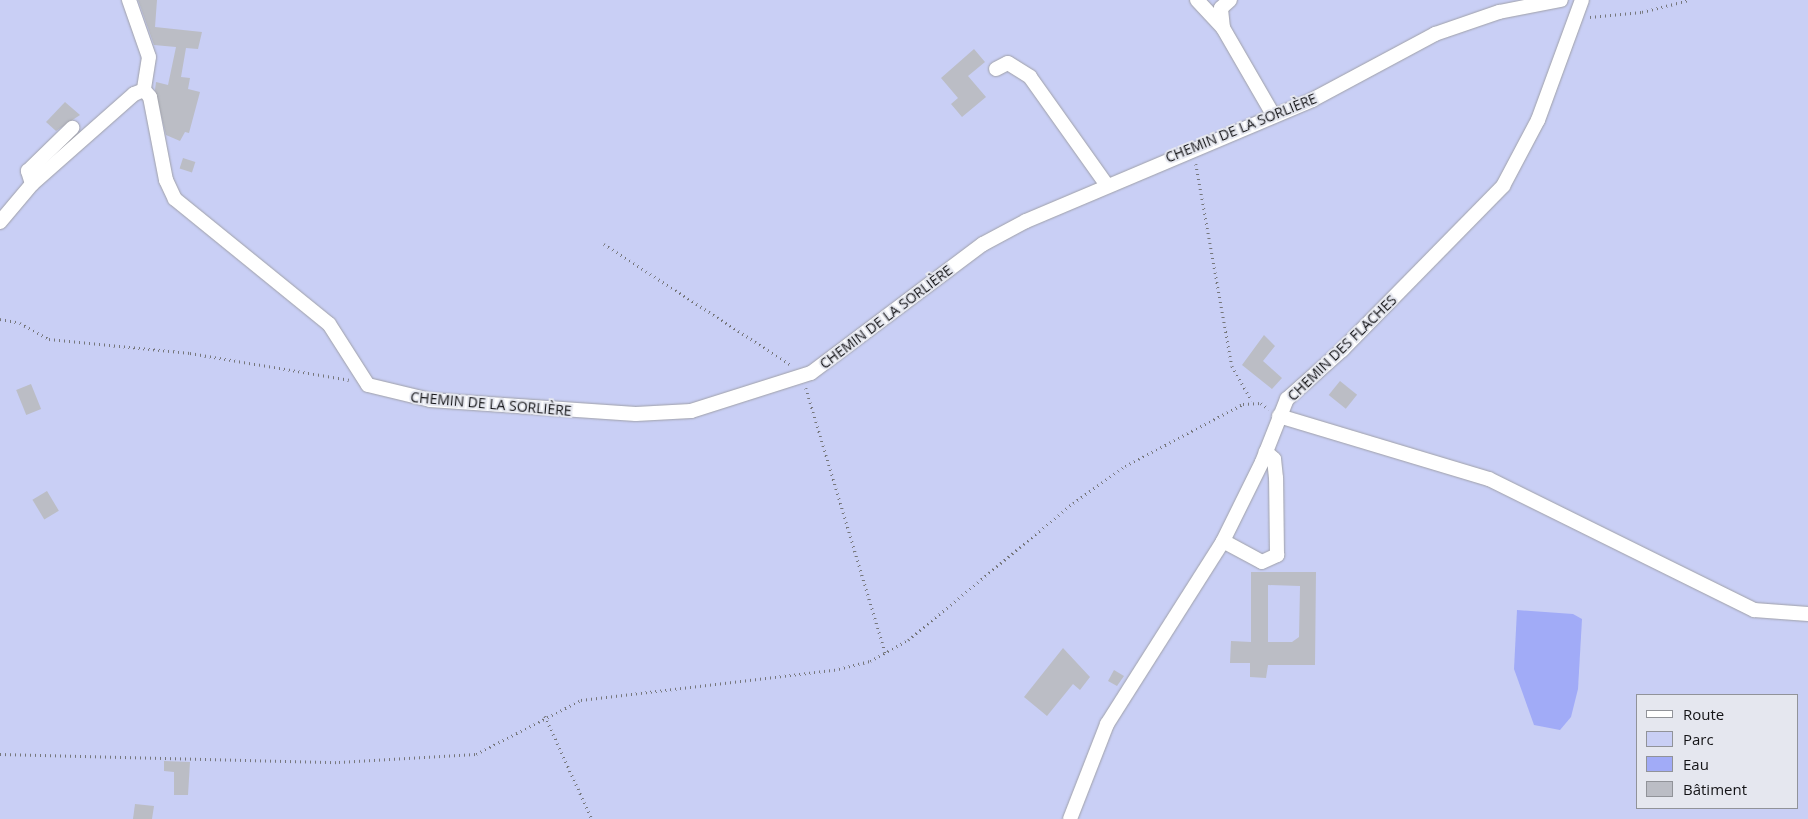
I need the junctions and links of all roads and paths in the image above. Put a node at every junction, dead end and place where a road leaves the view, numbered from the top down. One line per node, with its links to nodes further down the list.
1 (130, 0): 10 (street)
2 (1198, 0): 8 (street)
3 (1230, 0): 8 (street)
4 (1561, 0): 11 (street, CHEMIN DE LA SORLIÈRE)
5 (1689, 0): 7 (path)
6 (1580, 1): 7 (street, CHEMIN DES FLACHES)
7 (1574, 17): 22 (street, CHEMIN DES FLACHES)
8 (1223, 28): 11 (street)
9 (996, 69): 15 (street)
10 (144, 90): 14 (street); 19 (street)
11 (1272, 113): 13 (street, CHEMIN DE LA SORLIÈRE)
12 (72, 128): 14 (street)
13 (1190, 148): 15 (street, CHEMIN DE LA SORLIÈRE); 21 (path)
14 (32, 184): 16 (street)
15 (1106, 184): 20 (street, CHEMIN DE LA SORLIÈRE)
16 (0, 222)
17 (604, 244): 20 (path)
18 (0, 319): 19 (path)
19 (360, 377): 20 (street, CHEMIN DE LA SORLIÈRE)
20 (801, 377): 26 (path)
21 (1252, 401): 22 (path); 26 (path)
22 (1279, 416): 23 (street, CHEMIN DES FLACHES); 25 (street)
23 (1266, 452): 24 (street, CHEMIN DES FLACHES); 24 (street)
24 (1223, 541): 30 (street, CHEMIN DES FLACHES)
25 (1808, 614)
26 (886, 655): 27 (path)
27 (545, 715): 28 (path); 29 (path)
28 (0, 754)
29 (592, 819)
30 (1070, 819)

